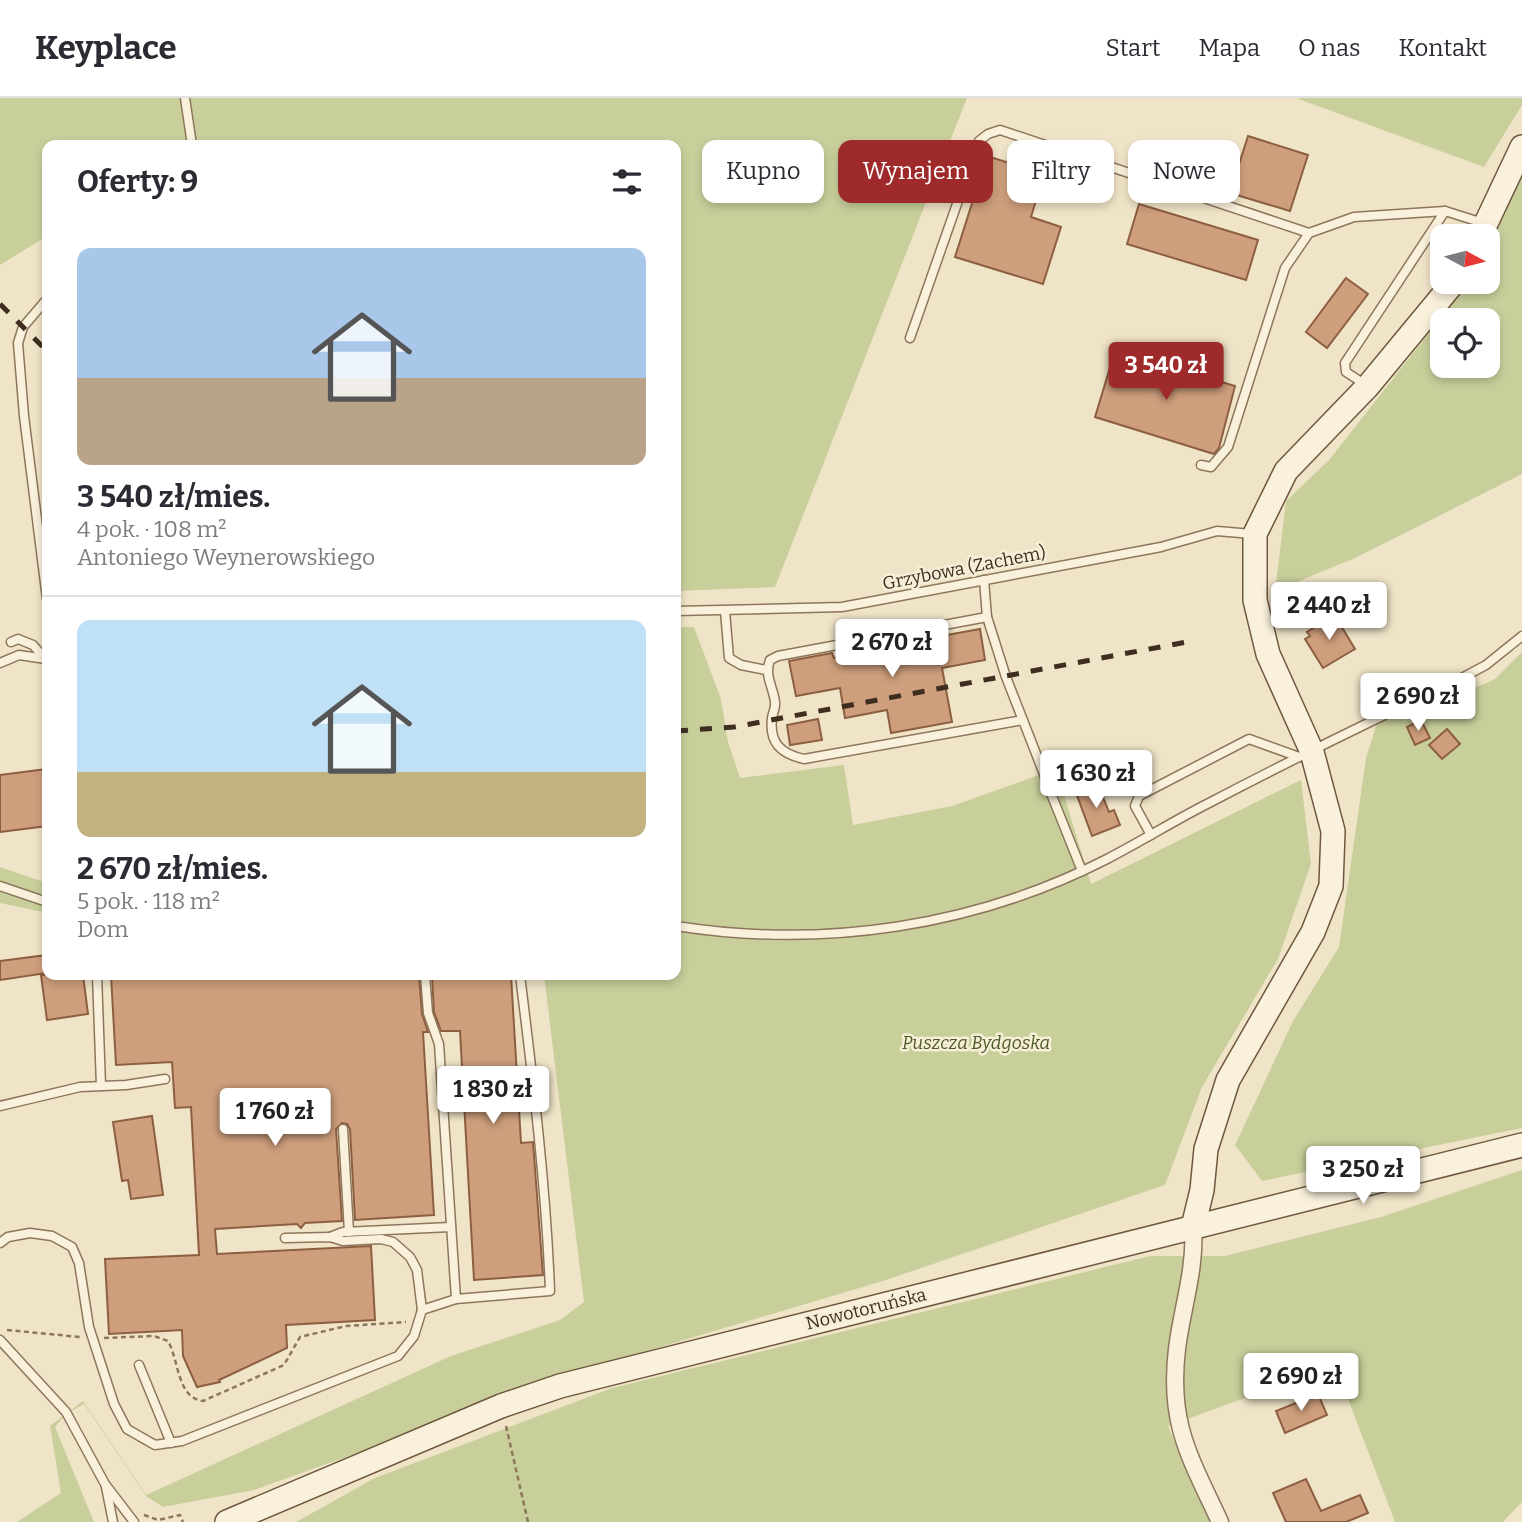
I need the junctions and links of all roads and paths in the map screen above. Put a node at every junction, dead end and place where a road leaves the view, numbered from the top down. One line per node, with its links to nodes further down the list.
1 (185, 98): 2 (lane)
2 (191, 140)
3 (1522, 147): 6 (main road)
4 (1445, 211): 5 (lane); 7 (lane); 11 (lane)
5 (1471, 224)
6 (1486, 224)
7 (1309, 233): 10 (lane); 12 (lane)
8 (1444, 294): 11 (main road)
9 (42, 305): 14 (lane)
10 (910, 338)
11 (1367, 386): 13 (main road)
12 (1201, 465)
13 (1255, 534): 15 (lane, Grzybowa (Zachem)); 26 (main road)
14 (42, 559)
15 (984, 580): 17 (lane, Grzybowa (Zachem)); 18 (lane)
16 (681, 611): 17 (lane, Grzybowa (Zachem))
17 (725, 611): 24 (lane)
18 (987, 617): 24 (lane); 25 (lane)
19 (1522, 636): 26 (lane)
20 (11, 642): 21 (lane)
21 (42, 655)
22 (42, 659): 23 (lane)
23 (0, 663)
24 (766, 670): 25 (lane)
25 (1023, 720): 28 (lane)
26 (1305, 755): 27 (lane); 27 (lane); 41 (main road)
27 (1151, 835): 28 (lane)
28 (1082, 871): 31 (lane)
29 (0, 886): 30 (lane)
30 (42, 900)
31 (681, 926)
32 (97, 980): 36 (lane)
33 (425, 980): 40 (lane)
34 (521, 980): 46 (lane)
35 (164, 1079): 36 (lane)
36 (101, 1086): 37 (lane)
37 (0, 1106)
38 (343, 1129): 42 (lane)
39 (1522, 1144): 41 (main road, Nowotoruńska)
40 (451, 1227): 42 (lane); 46 (lane)
41 (1193, 1227): 53 (main road, Nowotoruńska); 61 (street)
42 (349, 1232): 43 (lane)
43 (330, 1237): 44 (lane); 47 (lane)
44 (285, 1238)
45 (0, 1243): 50 (lane)
46 (456, 1299): 47 (lane)
47 (422, 1310): 48 (lane)
48 (418, 1323): 50 (path); 54 (lane)
49 (0, 1330): 50 (path)
50 (92, 1338): 54 (lane)
51 (0, 1340): 55 (lane)
52 (139, 1364): 54 (lane)
53 (501, 1406): 59 (main road, Nowotoruńska); 60 (path)
54 (172, 1443)
55 (105, 1484): 56 (lane); 57 (lane)
56 (113, 1522)
57 (134, 1522): 58 (path)
58 (183, 1522)
59 (227, 1522)
60 (528, 1522)
61 (1220, 1522)

